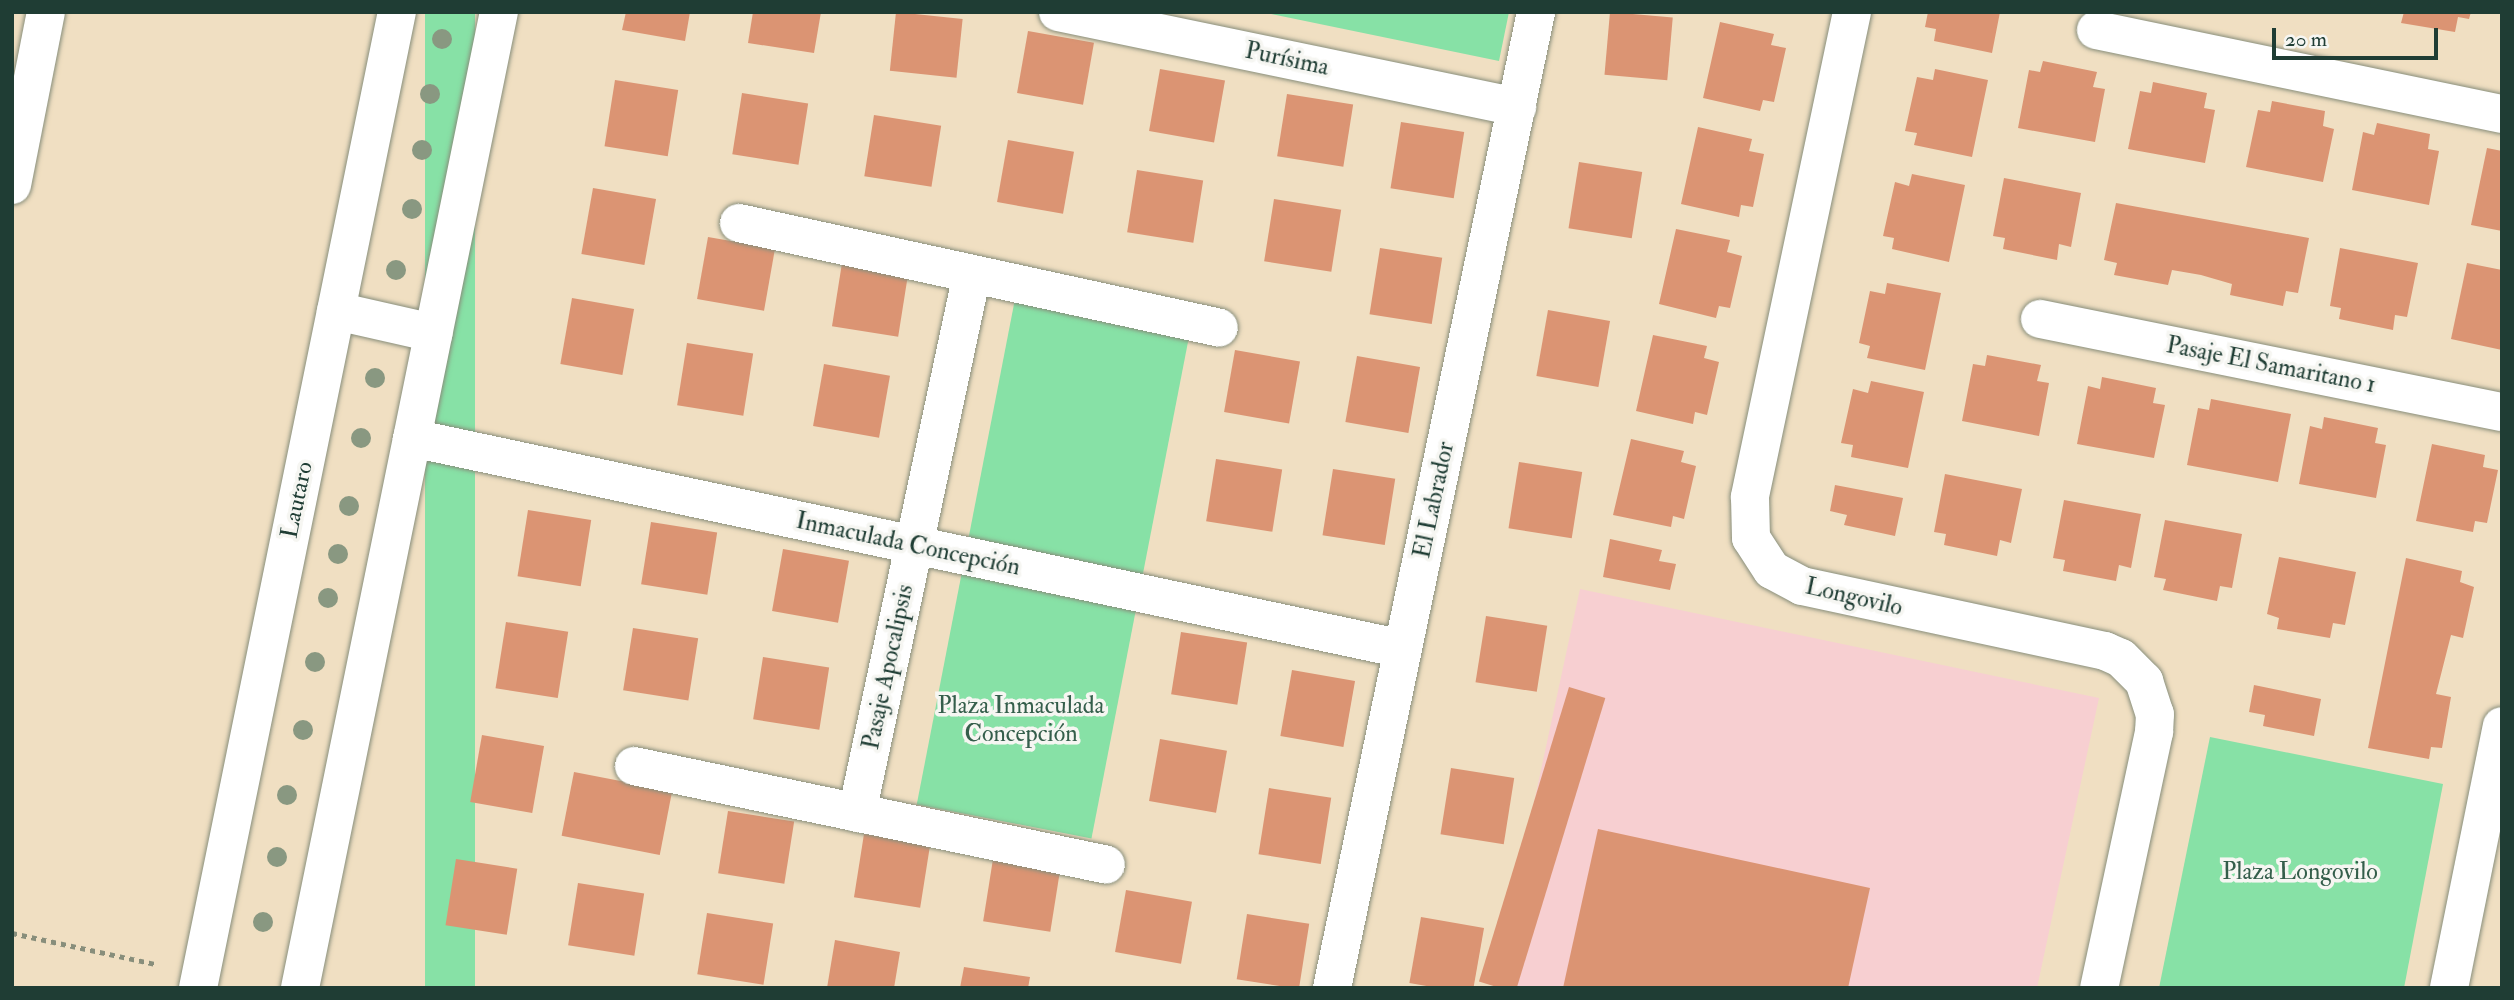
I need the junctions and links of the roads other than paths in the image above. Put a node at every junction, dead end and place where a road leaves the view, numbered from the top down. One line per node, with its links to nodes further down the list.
1 (46, 12): 10 (street)
2 (397, 12): 13 (street, Lautaro)
3 (499, 12): 16 (street)
4 (1536, 12): 8 (street, El Labrador)
5 (1852, 12): 28 (street, Longovilo)
6 (1077, 14): 8 (street, Purísima)
7 (2096, 30): 9 (street)
8 (1517, 107): 20 (street, El Labrador)
9 (2502, 114)
10 (12, 185)
11 (739, 223): 12 (street)
12 (972, 274): 15 (street); 19 (street, Pasaje Apocalipsis)
13 (336, 311): 16 (street); 25 (street, Lautaro)
14 (2040, 318): 17 (street, Pasaje El Samaritano 1)
15 (1219, 328)
16 (434, 333): 18 (street)
17 (2502, 412)
18 (412, 438): 19 (street, Inmaculada Concepción); 26 (street)
19 (914, 546): 20 (street, Inmaculada Concepción); 23 (street, Pasaje Apocalipsis)
20 (1403, 649): 27 (street, El Labrador)
21 (2502, 726): 29 (street)
22 (634, 766): 23 (street)
23 (857, 813): 24 (street)
24 (1106, 864)
25 (199, 981)
26 (300, 988)
27 (1332, 988)
28 (2099, 988)
29 (2449, 988)

